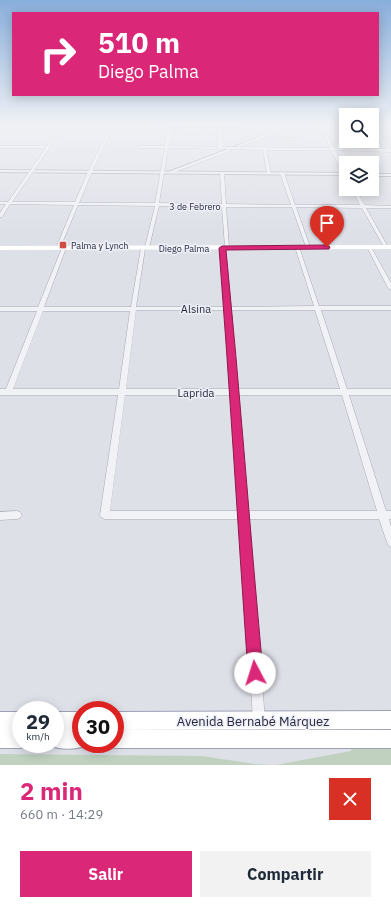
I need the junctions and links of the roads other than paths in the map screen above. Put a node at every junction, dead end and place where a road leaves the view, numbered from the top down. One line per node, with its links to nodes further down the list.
1 (38, 162): 8 (street)
2 (95, 162): 9 (street)
3 (165, 162): 10 (street)
4 (187, 162): 10 (street)
5 (198, 162): 11 (street)
6 (267, 162): 13 (street)
7 (0, 171): 8 (street)
8 (31, 171): 9 (street); 20 (street)
9 (90, 172): 10 (street); 21 (street)
10 (163, 172): 11 (street); 22 (street)
11 (172, 172): 12 (street)
12 (222, 173): 13 (street); 23 (street)
13 (269, 173): 14 (street)
14 (282, 173): 15 (street); 24 (street)
15 (339, 175)
16 (379, 175): 17 (street)
17 (391, 175)
18 (357, 196): 25 (street)
19 (0, 203): 20 (street, 3 de Febrero)
20 (9, 203): 21 (street, 3 de Febrero); 27 (street)
21 (77, 205): 22 (street, 3 de Febrero); 33 (street)
22 (157, 205): 23 (street, 3 de Febrero); 34 (street)
23 (225, 206): 24 (street, 3 de Febrero); 35 (street)
24 (294, 206): 25 (street, 3 de Febrero); 29 (street)
25 (363, 207): 26 (street, 3 de Febrero); 31 (street)
26 (391, 207)
27 (0, 216)
28 (297, 247): 29 (main road, Diego Palma); 35 (main road, Diego Palma); 41 (street)
29 (308, 247): 30 (main road, Diego Palma)
30 (369, 247): 31 (main road, Diego Palma); 36 (street)
31 (389, 247)
32 (0, 248): 33 (main road, Diego Palma)
33 (61, 248): 34 (main road, Diego Palma); 39 (street)
34 (145, 248): 35 (main road, Diego Palma); 42 (street)
35 (225, 248): 40 (street)
36 (391, 286)
37 (391, 308): 41 (street, Alsina)
38 (0, 309): 39 (street, Alsina)
39 (41, 309): 42 (street, Alsina); 43 (street)
40 (228, 309): 41 (street, Alsina); 42 (street, Alsina); 46 (street)
41 (318, 309): 47 (street)
42 (133, 310): 45 (street)
43 (4, 392): 45 (street, Laprida)
44 (391, 392): 47 (street, Laprida)
45 (121, 393): 46 (street, Laprida); 48 (street)
46 (235, 393): 47 (street, Laprida); 48 (street)
47 (345, 393): 50 (street)
48 (243, 514): 50 (street); 57 (street)
49 (17, 515): 51 (street)
50 (387, 515): 52 (street)
51 (0, 516)
52 (391, 542)
53 (391, 720): 57 (main road, Avenida Bernabé Márquez)
54 (0, 721): 55 (main road)
55 (12, 721)
56 (124, 721): 57 (main road, Avenida Bernabé Márquez)
57 (259, 721): 58 (street)
58 (261, 738): 59 (main road, Avenida Bernabé Márquez); 62 (main road, Avenida Bernabé Márquez)
59 (391, 738)
60 (0, 739): 61 (main road)
61 (12, 739)
62 (124, 739)

